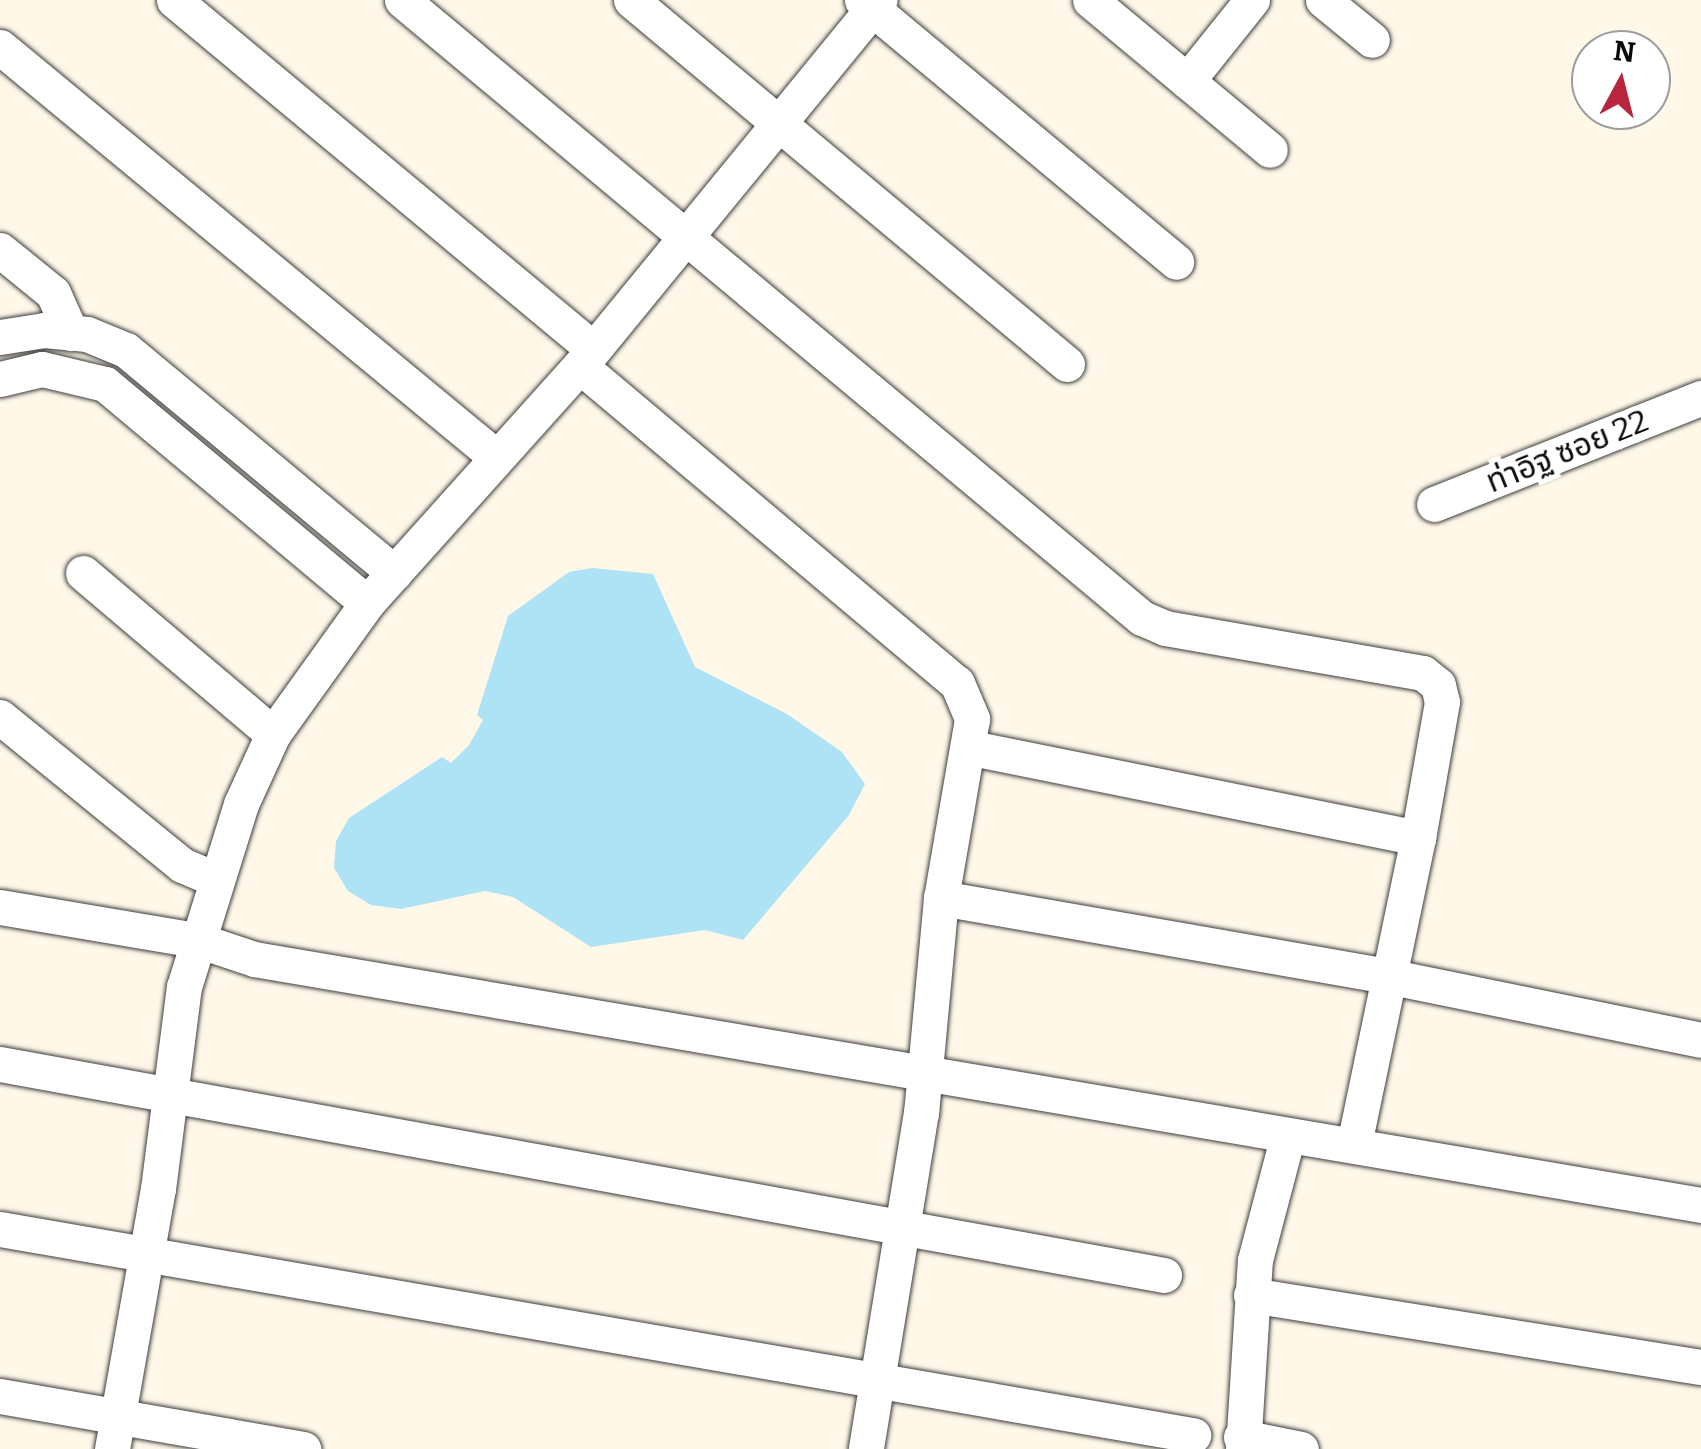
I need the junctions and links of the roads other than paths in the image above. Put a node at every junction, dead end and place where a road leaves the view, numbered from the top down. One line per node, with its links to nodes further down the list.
1 (174, 0): 18 (street)
2 (402, 0): 13 (street)
3 (630, 0): 11 (street)
4 (1090, 0): 10 (street)
5 (1252, 0): 10 (street)
6 (1323, 0): 8 (street)
7 (871, 3): 11 (street); 15 (street)
8 (1372, 40)
9 (0, 46): 22 (street)
10 (1187, 81): 12 (street)
11 (780, 124): 13 (street); 19 (street)
12 (1270, 150)
13 (688, 238): 18 (street); 30 (street)
14 (0, 250): 16 (street)
15 (1176, 262)
16 (71, 333): 17 (street); 25 (street)
17 (0, 337)
18 (586, 358): 22 (street); 29 (street)
19 (1067, 364)
20 (0, 379): 26 (street)
21 (1701, 398): 23 (street, ท่าอิฐ ซอย 22)
22 (495, 456): 25 (street)
23 (1434, 504)
24 (83, 572): 28 (street)
25 (395, 573): 26 (street)
26 (367, 603): 28 (street)
27 (0, 717): 31 (street)
28 (273, 734): 31 (street)
29 (972, 748): 30 (street); 32 (street)
30 (1418, 838): 35 (street)
31 (214, 879): 34 (street)
32 (942, 898): 35 (street); 38 (street)
33 (0, 907): 34 (street)
34 (200, 941): 38 (street); 39 (street)
35 (1387, 976): 36 (street); 41 (street)
36 (1701, 1040)
37 (0, 1064): 39 (street)
38 (923, 1074): 40 (street); 43 (street)
39 (170, 1096): 43 (street); 45 (street)
40 (1288, 1135): 41 (street); 47 (street)
41 (1354, 1145): 42 (street)
42 (1701, 1205)
43 (903, 1226): 46 (street); 49 (street)
44 (0, 1229): 45 (street)
45 (145, 1254): 49 (street); 51 (street)
46 (1164, 1275)
47 (1251, 1295): 48 (street); 53 (street)
48 (1701, 1367)
49 (875, 1382): 52 (street); 55 (street)
50 (0, 1396): 51 (street)
51 (115, 1433): 54 (street)
52 (1194, 1435)
53 (1242, 1443): 56 (street)
54 (303, 1449)
55 (866, 1449)
56 (1300, 1449)

